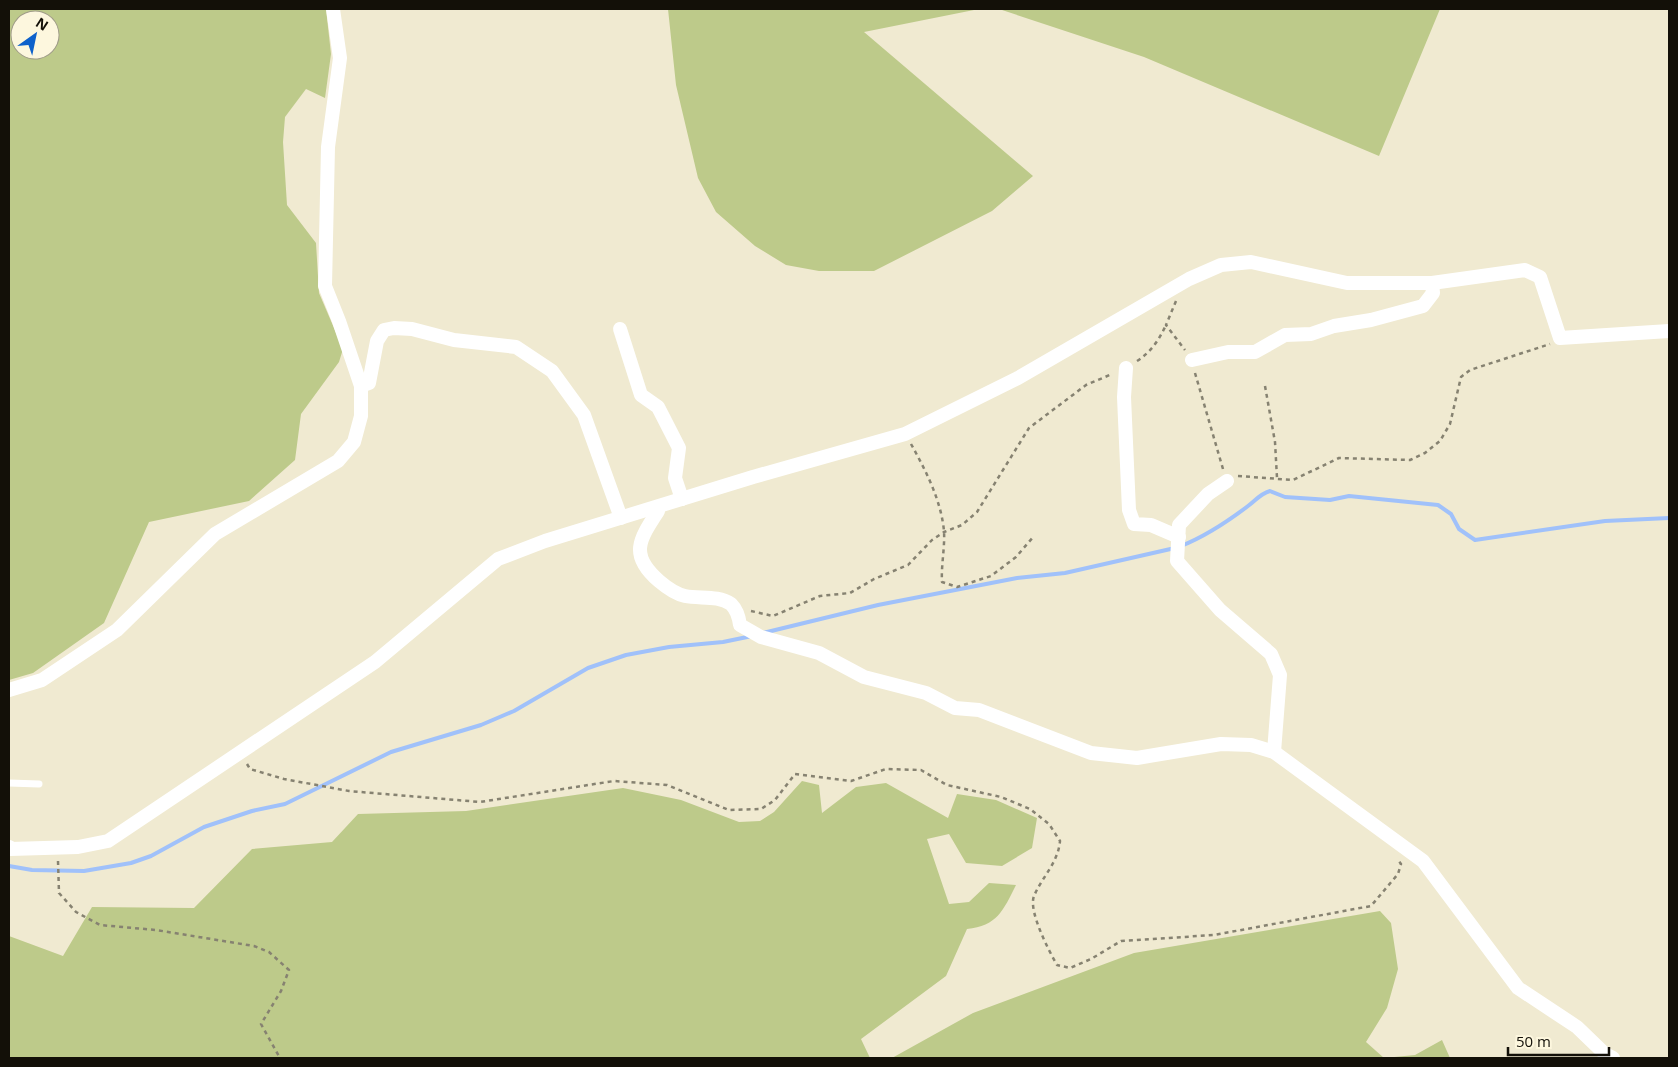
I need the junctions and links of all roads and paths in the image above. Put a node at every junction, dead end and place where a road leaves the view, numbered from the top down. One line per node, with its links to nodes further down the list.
1 (333, 9): 10 (street)
2 (1432, 283): 7 (street); 8 (street); 12 (street)
3 (1177, 300): 4 (path)
4 (1166, 325): 8 (path); 9 (path)
5 (620, 329): 15 (street)
6 (1669, 331): 7 (street)
7 (1560, 338): 13 (path)
8 (1192, 360): 14 (path)
9 (1126, 368): 18 (path); 20 (street)
10 (361, 386): 17 (street); 22 (street)
11 (1265, 386): 13 (path)
12 (905, 434): 15 (street); 18 (path)
13 (1277, 478): 14 (path)
14 (1227, 481): 20 (street)
15 (682, 499): 16 (street)
16 (657, 507): 17 (street); 21 (street)
17 (621, 518): 23 (street)
18 (944, 532): 19 (path); 21 (path)
19 (1034, 536)
20 (1179, 537): 24 (street)
21 (738, 613): 24 (street)
22 (9, 690)
23 (241, 752): 28 (street); 29 (path)
24 (1274, 752): 31 (street)
25 (9, 783): 26 (lane)
26 (39, 784)
27 (9, 847): 28 (street)
28 (58, 848): 30 (path)
29 (1396, 858)
30 (280, 1058)
31 (1613, 1058)

